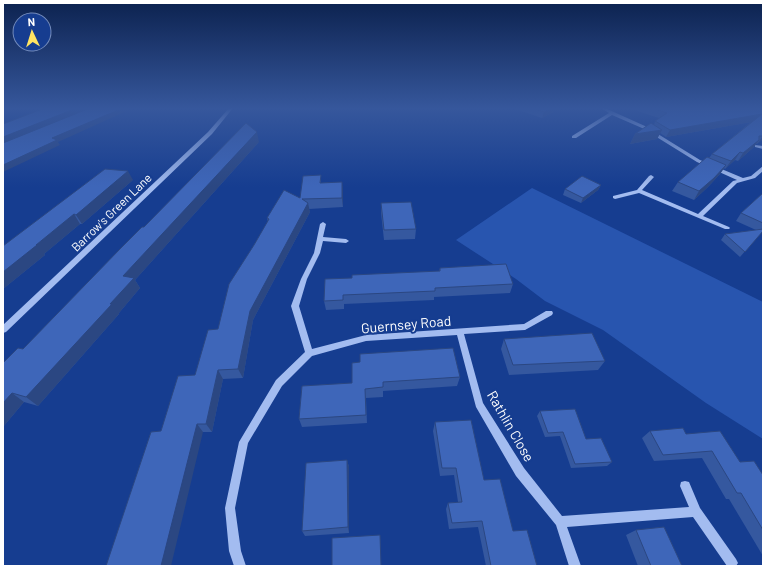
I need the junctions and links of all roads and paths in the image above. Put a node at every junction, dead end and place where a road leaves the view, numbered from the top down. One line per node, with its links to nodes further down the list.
1 (208, 135): 18 (street, Barrow's Green Lane)
2 (578, 135): 4 (street)
3 (658, 135): 9 (street)
4 (574, 137)
5 (757, 146): 6 (street)
6 (763, 148)
7 (763, 168): 9 (street)
8 (651, 178): 10 (street)
9 (743, 180): 12 (street)
10 (639, 191): 11 (street); 12 (street)
11 (616, 197)
12 (699, 216): 14 (street)
13 (323, 224): 15 (street)
14 (726, 228)
15 (320, 240): 16 (street); 20 (street)
16 (346, 241)
17 (549, 314): 19 (street, Guernsey Road)
18 (3, 330)
19 (460, 333): 20 (street, Guernsey Road); 23 (street, Rathlin Close)
20 (309, 353): 25 (street)
21 (685, 486): 22 (street)
22 (696, 512): 23 (street); 24 (street)
23 (560, 522): 26 (street, Rathlin Close)
24 (732, 563)
25 (240, 566)
26 (575, 566)

